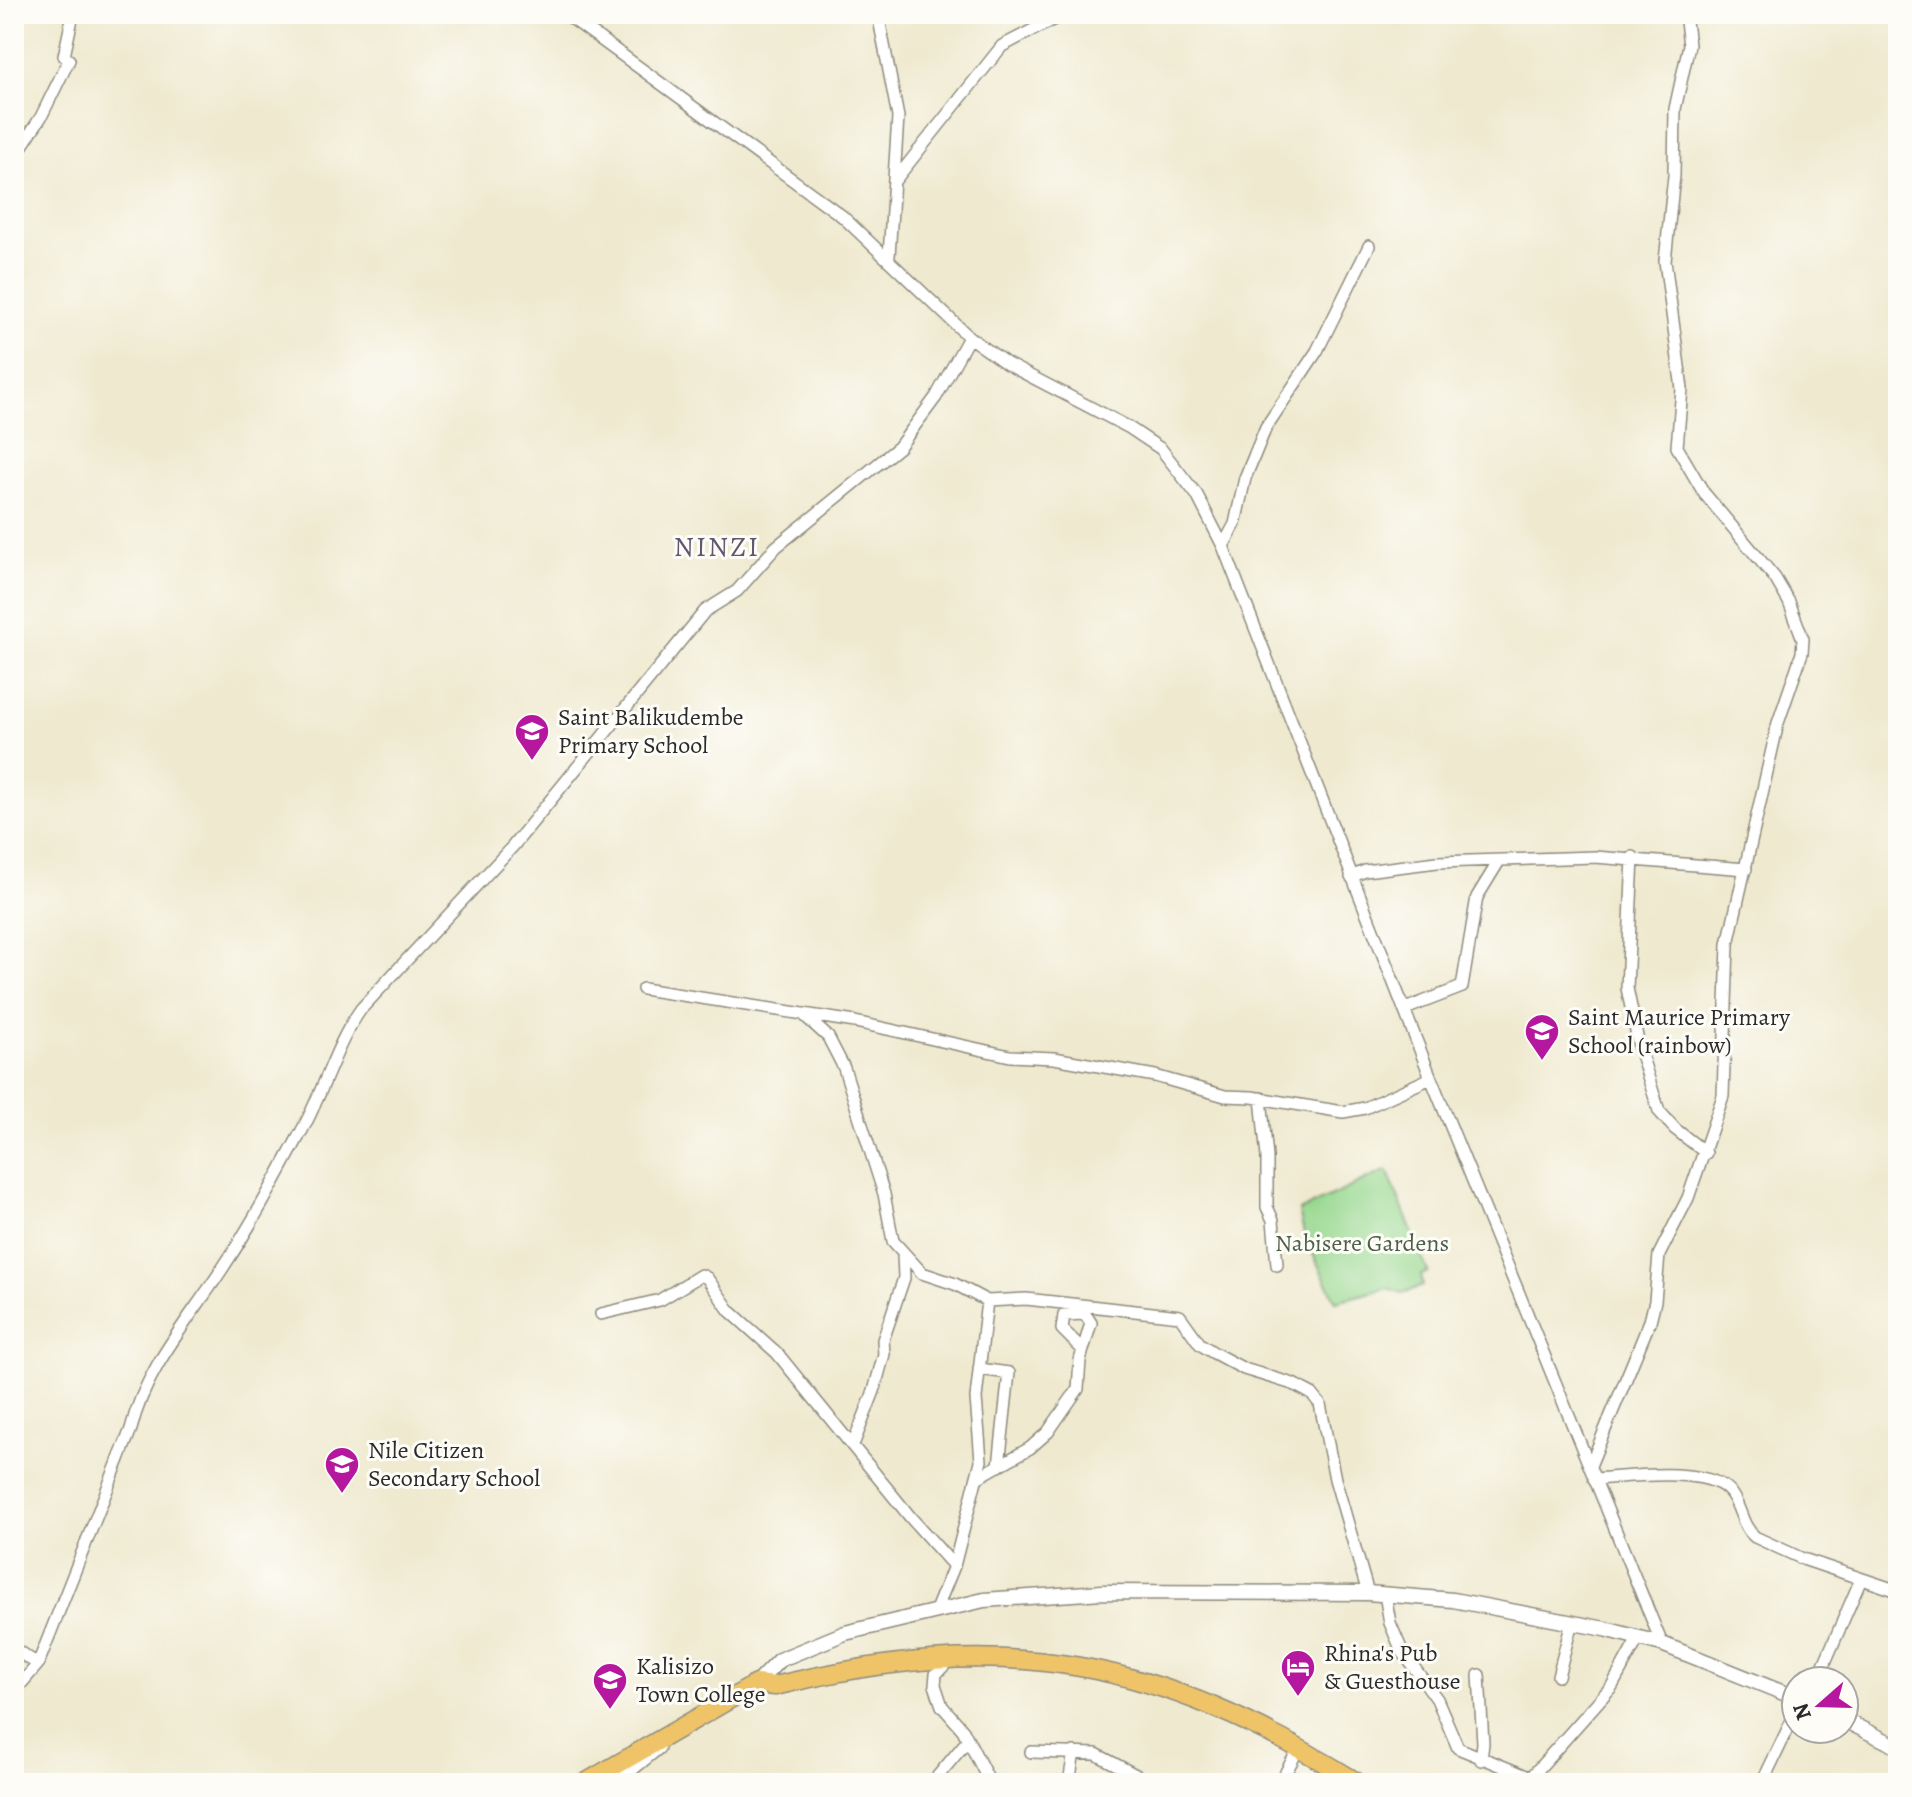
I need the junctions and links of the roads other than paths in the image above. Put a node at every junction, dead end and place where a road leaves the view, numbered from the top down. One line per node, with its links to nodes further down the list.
1 (73, 14): 6 (street)
2 (566, 14): 9 (street)
3 (878, 14): 7 (street)
4 (1064, 14): 7 (street)
5 (1685, 14): 14 (street)
6 (14, 158)
7 (895, 180): 9 (street)
8 (1369, 246): 11 (street)
9 (889, 256): 10 (street)
10 (969, 337): 11 (street); 44 (street)
11 (1223, 546): 15 (street)
12 (1633, 857): 13 (street); 14 (street); 21 (street)
13 (1499, 861): 15 (street); 17 (street)
14 (1746, 869): 21 (street)
15 (1351, 877): 17 (street)
16 (643, 989): 18 (street)
17 (1405, 1009): 19 (street)
18 (804, 1015): 20 (street); 22 (street)
19 (1431, 1078): 20 (street); 30 (street)
20 (1261, 1098): 23 (street)
21 (1706, 1153): 30 (street)
22 (903, 1252): 24 (street); 28 (street)
23 (1277, 1265)
24 (987, 1301): 27 (street); 36 (street)
25 (601, 1314): 28 (street)
26 (1083, 1350): 29 (street)
27 (979, 1369): 29 (street); 31 (street)
28 (853, 1445): 33 (street)
29 (999, 1466): 31 (street)
30 (1590, 1466): 32 (street)
31 (977, 1478): 33 (street)
32 (1594, 1479): 34 (street); 41 (street)
33 (954, 1566): 38 (street)
34 (1861, 1579): 35 (street); 45 (street)
35 (1898, 1591)
36 (1368, 1593): 37 (street); 38 (street)
37 (1385, 1594): 39 (street); 59 (street)
38 (936, 1610): 48 (street)
39 (1572, 1622): 40 (street); 47 (street)
40 (1639, 1637): 41 (street); 60 (street)
41 (1662, 1644): 50 (street)
42 (14, 1649): 44 (street)
43 (951, 1658): 48 (highway); 53 (street); 55 (highway)
44 (38, 1664): 49 (street)
45 (1824, 1665)
46 (1479, 1675): 59 (street)
47 (1558, 1676)
48 (756, 1684): 51 (highway)
49 (14, 1692)
50 (1780, 1692)
51 (687, 1725): 61 (highway); 62 (street)
52 (1860, 1728): 56 (street)
53 (968, 1740): 63 (street); 64 (street)
54 (1780, 1745): 69 (street)
55 (1300, 1746): 67 (street); 68 (highway)
56 (1898, 1747)
57 (1031, 1752): 58 (street)
58 (1074, 1752): 65 (street); 66 (street)
59 (1481, 1760): 60 (street)
60 (1527, 1780)
61 (585, 1783)
62 (616, 1783)
63 (932, 1783)
64 (990, 1783)
65 (1069, 1783)
66 (1151, 1783)
67 (1280, 1783)
68 (1358, 1783)
69 (1762, 1783)

